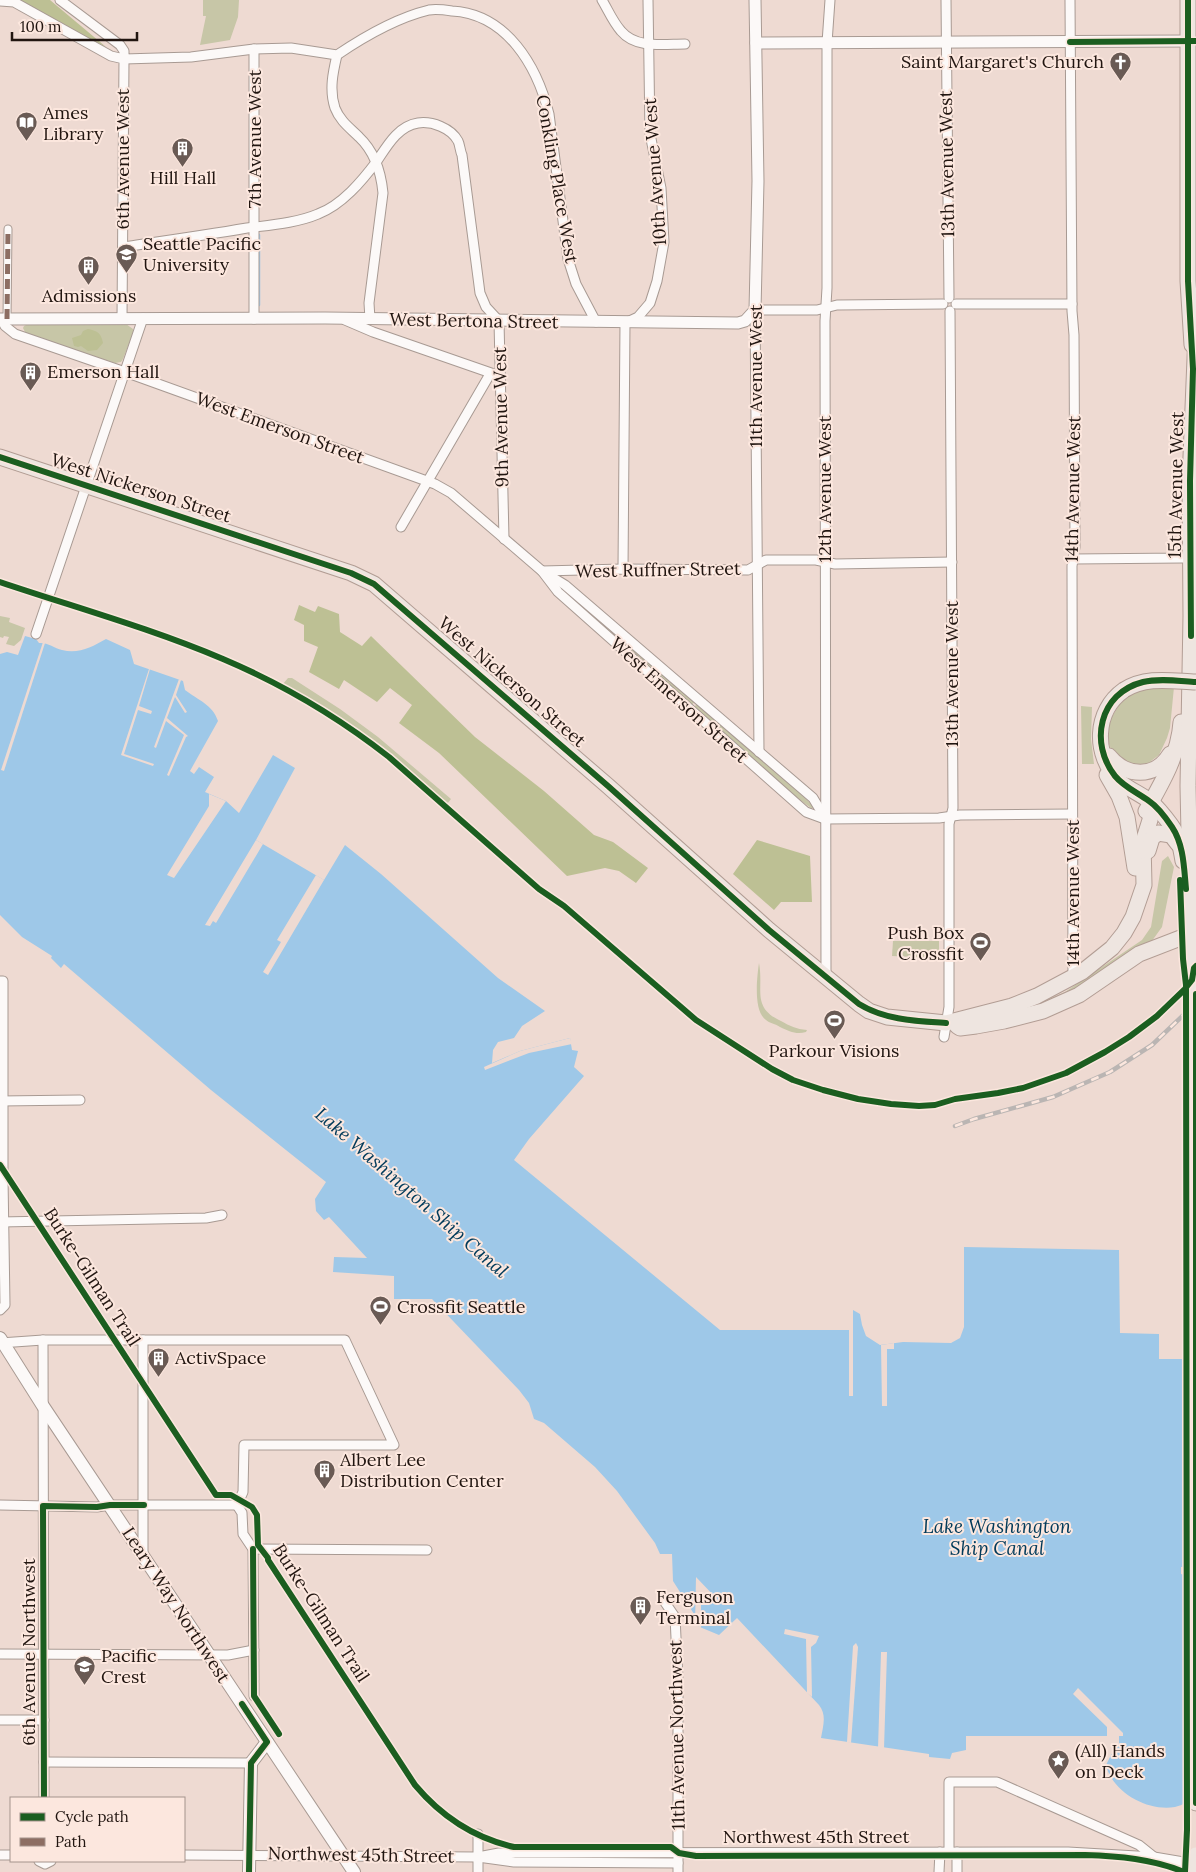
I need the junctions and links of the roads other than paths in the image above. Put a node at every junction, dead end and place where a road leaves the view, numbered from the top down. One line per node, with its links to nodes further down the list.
1 (60, 0): 20 (street)
2 (602, 0): 16 (street)
3 (648, 0): 16 (street, 10th Avenue West)
4 (755, 0): 14 (street, 11th Avenue West)
5 (830, 0): 15 (street, 12th Avenue West)
6 (946, 0): 12 (street, 13th Avenue West)
7 (1070, 0): 13 (street, 14th Avenue West)
8 (1188, 0): 11 (main road)
9 (0, 1): 20 (street)
10 (430, 5): 19 (street); 36 (street, Conkling Place West)
11 (1192, 41): 13 (street); 39 (main road)
12 (946, 42): 13 (street); 15 (street); 25 (street, 13th Avenue West)
13 (1070, 42): 26 (street, 14th Avenue West)
14 (756, 43): 15 (street); 28 (street, 11th Avenue West)
15 (827, 43): 27 (street, 12th Avenue West)
16 (649, 44): 17 (street); 37 (street, 10th Avenue West)
17 (685, 44)
18 (254, 49): 19 (street); 20 (street); 22 (street, 7th Avenue West)
19 (337, 55): 21 (street)
20 (124, 59): 24 (street, 6th Avenue West)
21 (376, 161): 22 (street); 34 (street); 35 (street, 9th Avenue West)
22 (255, 227): 24 (street); 32 (street, 7th Avenue West)
23 (8, 229): 30 (street)
24 (123, 247): 31 (street, 6th Avenue West)
25 (950, 304): 26 (street); 27 (street); 50 (street, 13th Avenue West)
26 (1072, 304): 48 (street, 14th Avenue West)
27 (826, 308): 28 (street); 49 (street, 12th Avenue West)
28 (755, 310): 37 (street, West Bertona Street); 51 (street, 11th Avenue West)
29 (143, 318): 31 (street, West Bertona Street); 32 (street, West Bertona Street); 40 (street)
30 (3, 319): 31 (street, West Bertona Street); 40 (street, West Emerson Street)
31 (122, 319)
32 (254, 319): 33 (street, West Bertona Street)
33 (342, 319): 34 (street, West Bertona Street); 41 (street)
34 (370, 319): 35 (street, West Bertona Street)
35 (499, 321): 36 (street, West Bertona Street); 41 (street, 9th Avenue West)
36 (596, 322): 37 (street, West Bertona Street)
37 (625, 323): 52 (street)
38 (1196, 334): 39 (main road, 15th Avenue West)
39 (1194, 369): 47 (main road, 15th Avenue West)
40 (125, 372): 43 (street, West Emerson Street); 44 (street)
41 (495, 374): 43 (street); 46 (street, 9th Avenue West)
42 (0, 457): 44 (main road, West Nickerson Street)
43 (427, 481): 45 (street); 46 (street, West Emerson Street)
44 (86, 486): 54 (street); 69 (main road, West Nickerson Street)
45 (401, 527)
46 (504, 539): 53 (street, West Emerson Street)
47 (1190, 557): 48 (street); 55 (main road, 15th Avenue West)
48 (1073, 559): 61 (street, 14th Avenue West)
49 (826, 562): 50 (street, West Ruffner Street); 51 (street, West Ruffner Street); 63 (street, 12th Avenue West)
50 (952, 562): 62 (street, 13th Avenue West)
51 (757, 564): 52 (street, West Ruffner Street); 59 (street, 11th Avenue West)
52 (623, 569): 53 (street, West Ruffner Street)
53 (542, 571): 59 (street, West Emerson Street); 63 (street, West Emerson Street)
54 (36, 634)
55 (1190, 636): 58 (main road); 66 (main road, 15th Avenue West)
56 (1196, 682): 57 (main road, bridge)
57 (1100, 742): 58 (main road); 60 (main road); 65 (main road)
58 (1178, 743): 60 (main road)
59 (759, 752): 63 (street, West Emerson Street)
60 (1151, 802): 64 (main road); 65 (main road)
61 (1072, 814): 62 (street, West Emerson Street); 68 (street, 14th Avenue West)
62 (951, 816): 63 (street, West Emerson Street); 73 (street, 13th Avenue West)
63 (825, 819): 69 (street, 12th Avenue West)
64 (1181, 850): 65 (main road); 66 (main road)
65 (1140, 867): 68 (main road, West Nickerson Street)
66 (1188, 880): 67 (main road)
67 (1193, 930): 72 (main road, bridge); 73 (main road)
68 (1073, 977): 73 (main road, West Nickerson Street)
69 (826, 978): 73 (main road, West Nickerson Street)
70 (2, 981): 75 (street)
71 (1196, 994): 72 (main road, bridge)
72 (1196, 999): 92 (main road, bridge)
73 (945, 1030)
74 (80, 1100): 75 (street)
75 (2, 1101): 77 (street)
76 (222, 1215): 77 (street)
77 (2, 1222): 78 (street)
78 (0, 1310)
79 (43, 1340): 80 (street); 81 (street); 82 (street, 6th Avenue Northwest)
80 (143, 1340): 85 (street); 86 (street)
81 (1, 1341): 82 (main road, Leary Way Northwest)
82 (43, 1406): 84 (main road, Leary Way Northwest); 87 (street, 6th Avenue Northwest)
83 (0, 1505): 87 (street)
84 (110, 1505): 85 (street); 87 (street); 90 (main road, Leary Way Northwest)
85 (144, 1505): 86 (street); 90 (street)
86 (237, 1505): 88 (street)
87 (43, 1506): 95 (street, 6th Avenue Northwest)
88 (253, 1549): 89 (street); 93 (street)
89 (427, 1550)
90 (143, 1555): 96 (main road, Leary Way Northwest)
91 (664, 1601): 113 (street, 11th Avenue Northwest)
92 (1196, 1625): 104 (main road)
93 (254, 1650): 96 (street); 97 (street)
94 (0, 1654): 95 (street)
95 (44, 1654): 96 (street); 99 (street, 6th Avenue Northwest)
96 (209, 1656): 100 (main road, Leary Way Northwest)
97 (254, 1696)
98 (0, 1720): 99 (street)
99 (44, 1720): 101 (street, 6th Avenue Northwest)
100 (267, 1742): 102 (main road); 109 (main road, Leary Way Northwest)
101 (44, 1762): 102 (street); 103 (street, 6th Avenue Northwest)
102 (251, 1763): 107 (main road)
103 (44, 1797)
104 (1196, 1803)
105 (478, 1834): 111 (street)
106 (949, 1852): 112 (street, Northwest 45th Street); 112 (street); 113 (street, Northwest 45th Street); 118 (street); 119 (street)
107 (249, 1854): 108 (street, Northwest 45th Street); 109 (street, Northwest 45th Street); 115 (main road)
108 (185, 1855)
109 (343, 1855): 111 (street, Northwest 45th Street); 116 (main road, Leary Way Northwest)
110 (1196, 1855): 120 (main road, bridge)
111 (478, 1856): 113 (street, Northwest 45th Street); 117 (street)
112 (1154, 1856): 114 (street)
113 (679, 1863)
114 (1196, 1864)
115 (249, 1872)
116 (354, 1872)
117 (478, 1872)
118 (940, 1872)
119 (957, 1872)
120 (1193, 1872)

